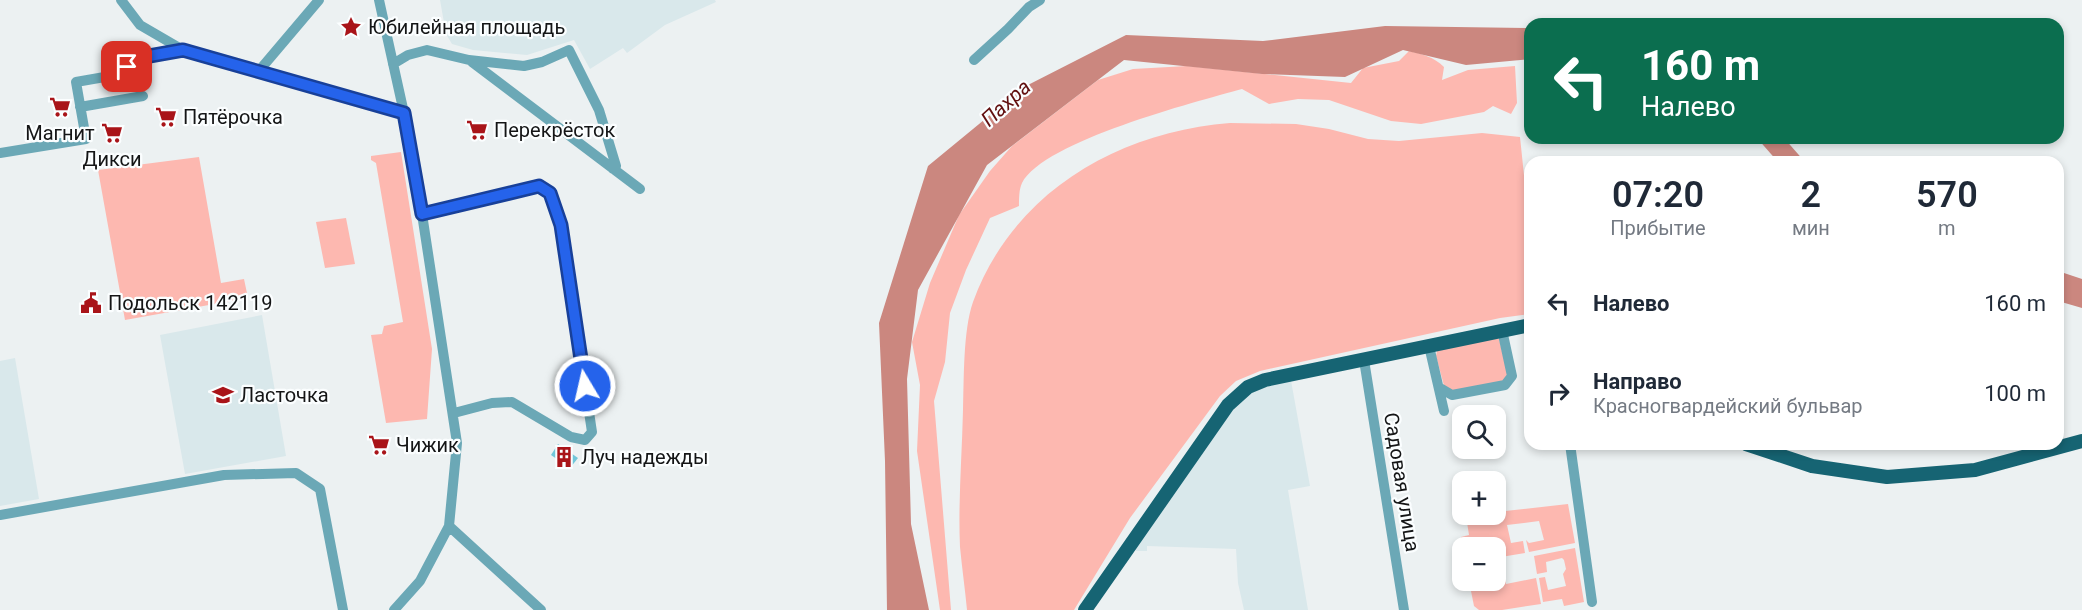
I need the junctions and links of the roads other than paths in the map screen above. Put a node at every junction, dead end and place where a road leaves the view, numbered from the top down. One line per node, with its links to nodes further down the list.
1 (121, 0): 5 (street)
2 (319, 0): 9 (street)
3 (378, 0): 8 (street)
4 (1040, 0): 7 (street)
5 (183, 50): 9 (street); 11 (street)
6 (469, 60): 8 (street); 14 (street); 14 (street)
7 (974, 60)
8 (393, 64): 12 (street)
9 (258, 72): 12 (street)
10 (143, 96): 11 (street)
11 (80, 107): 13 (street)
12 (404, 113): 16 (street)
13 (0, 153)
14 (613, 169): 15 (street)
15 (640, 189)
16 (422, 214): 23 (street); 23 (street)
17 (1524, 326): 18 (main road)
18 (1503, 330): 19 (main road); 21 (street)
19 (1429, 346): 20 (main road); 21 (street)
20 (1364, 360): 35 (main road); 36 (street, Садовая улица)
21 (1440, 388): 22 (street)
22 (1444, 411)
23 (454, 412): 30 (street)
24 (2082, 441): 25 (main road)
25 (2064, 446)
26 (1571, 450): 31 (street)
27 (1765, 450): 28 (main road)
28 (2049, 450)
29 (0, 515): 32 (street)
30 (449, 526): 33 (street); 34 (street)
31 (1592, 602)
32 (343, 610)
33 (394, 610)
34 (541, 610)
35 (1085, 610)
36 (1404, 610)

